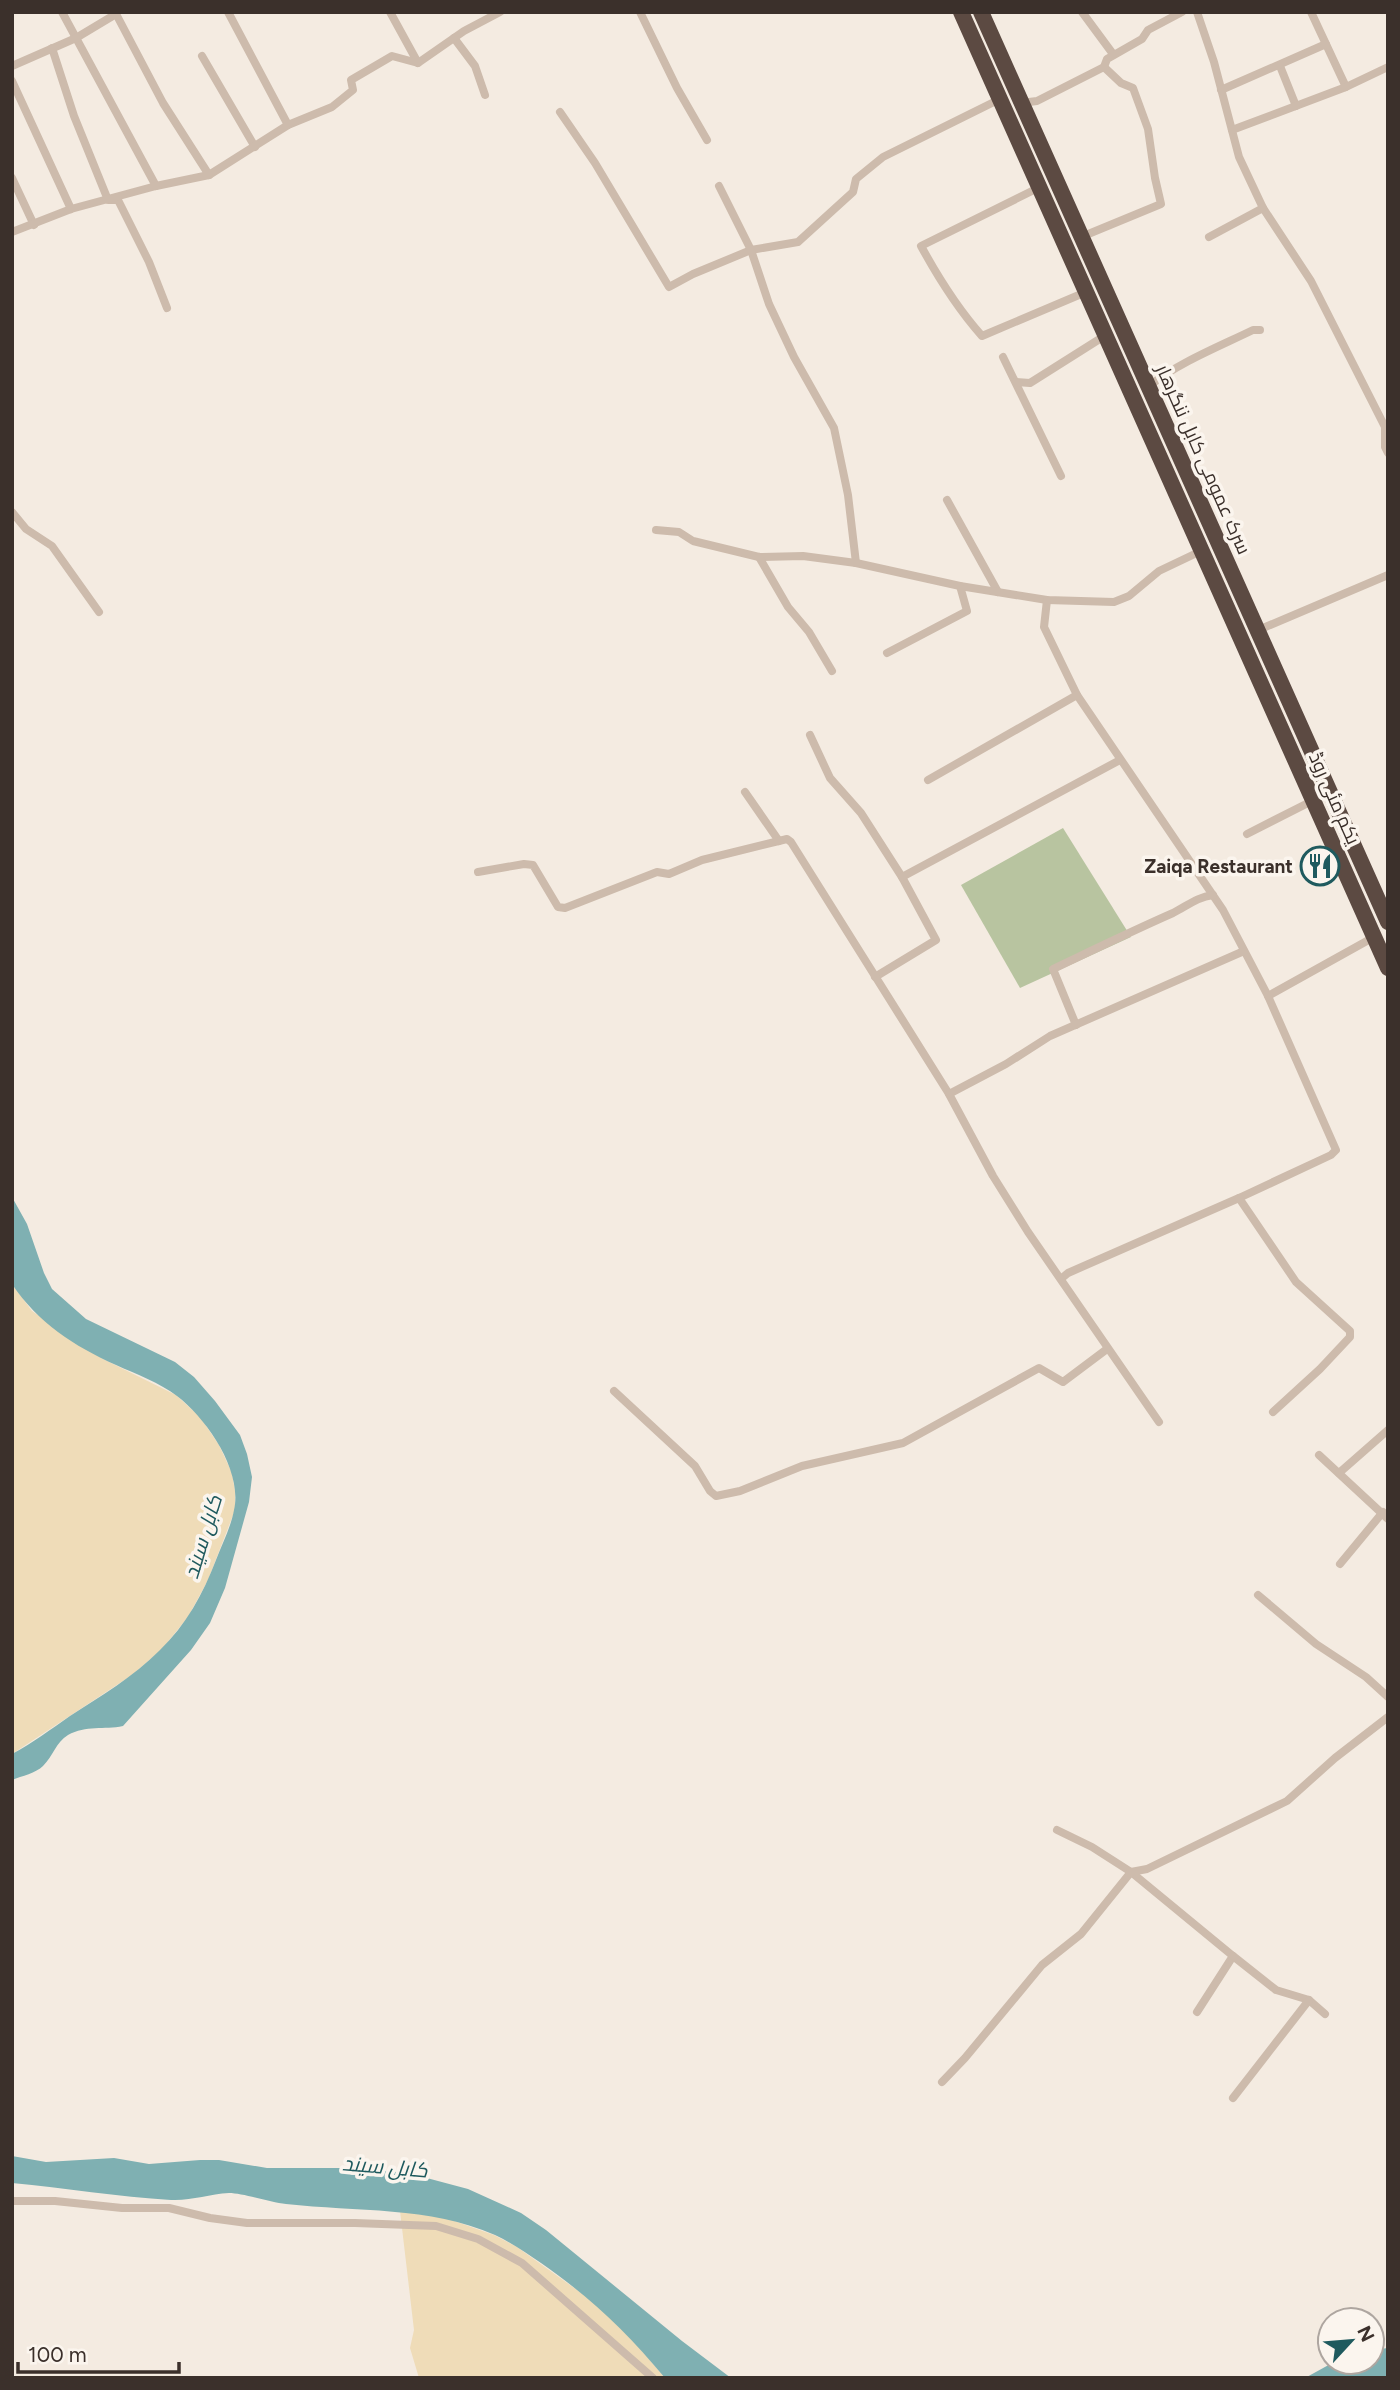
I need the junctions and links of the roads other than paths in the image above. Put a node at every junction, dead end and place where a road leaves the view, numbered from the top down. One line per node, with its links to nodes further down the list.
1 (62, 12): 13 (street)
2 (228, 12): 32 (street)
3 (390, 12): 19 (street)
4 (500, 12): 14 (street)
5 (640, 12): 34 (street)
6 (961, 12): 28 (highway, سرک عمومی کابل ننگرهار)
7 (981, 12): 29 (highway, سرک عمومی کابل ننگرهار)
8 (1082, 12): 17 (street)
9 (1182, 12): 17 (street)
10 (1197, 12): 26 (street)
11 (1311, 12): 15 (street)
12 (116, 13): 13 (street); 36 (street)
13 (76, 38): 16 (street); 38 (street)
14 (454, 38): 19 (street); 27 (street)
15 (1326, 44): 21 (street); 25 (street)
16 (52, 48): 20 (street); 41 (street)
17 (1113, 54): 22 (street)
18 (202, 55): 35 (street)
19 (418, 63): 32 (street)
20 (12, 66)
21 (1280, 66): 26 (street); 30 (street)
22 (1104, 67): 29 (street); 46 (street)
23 (1388, 67): 25 (street)
24 (12, 81): 43 (street)
25 (1346, 87): 30 (street)
26 (1221, 90): 33 (street)
27 (485, 95)
28 (1000, 99): 40 (highway, سرک عمومی کابل ننگرهار); 48 (street)
29 (1020, 103): 46 (highway, سرک عمومی کابل ننگرهار)
30 (1296, 106): 33 (street)
31 (560, 112): 48 (street)
32 (288, 125): 35 (street)
33 (1232, 130): 42 (street)
34 (707, 140)
35 (256, 147): 36 (street)
36 (209, 175): 38 (street)
37 (12, 178): 44 (street)
38 (156, 186): 41 (street)
39 (719, 186): 48 (street)
40 (1038, 188): 49 (highway, سرک عمومی کابل ننگرهار); 49 (street)
41 (108, 200): 43 (street); 50 (street)
42 (1263, 208): 47 (street); 56 (street)
43 (71, 209): 44 (street)
44 (34, 225): 45 (street)
45 (12, 232)
46 (1081, 237): 55 (highway, سرک عمومی کابل ننگرهار)
47 (1209, 237)
48 (751, 250): 64 (street)
49 (1086, 292): 52 (highway, سرک عمومی کابل ننگرهار)
50 (167, 308)
51 (1260, 330): 55 (street)
52 (1106, 335): 54 (street); 62 (highway, سرک عمومی کابل ننگرهار)
53 (1003, 358): 54 (street)
54 (1016, 382): 58 (street)
55 (1149, 386): 70 (highway, سرک عمومی کابل ننگرهار)
56 (1387, 426): 57 (street)
57 (1388, 453)
58 (1061, 476)
59 (947, 500): 67 (street)
60 (12, 512): 69 (street)
61 (656, 530): 63 (street)
62 (1201, 551): 68 (street); 71 (highway, سرک عمومی کابل ننگرهار)
63 (759, 556): 64 (street); 73 (street)
64 (856, 563): 66 (street)
65 (1388, 575): 70 (street)
66 (960, 586): 67 (street); 72 (street)
67 (998, 592): 68 (street)
68 (1047, 600): 74 (street)
69 (99, 612)
70 (1256, 631): 85 (highway, سرک عمومی کابل ننگرهار)
71 (1242, 645): 79 (highway, یکم مئی روڈ)
72 (887, 653)
73 (832, 671)
74 (1077, 695): 76 (street); 77 (street)
75 (810, 735): 83 (street)
76 (1120, 760): 83 (street); 84 (street)
77 (928, 780)
78 (745, 792): 81 (street)
79 (1314, 800): 80 (street); 86 (highway, یکم مئی روڈ)
80 (1247, 834)
81 (779, 841): 82 (street); 89 (street)
82 (478, 872)
83 (901, 877): 89 (street)
84 (1213, 895): 87 (street); 91 (street)
85 (1388, 922)
86 (1374, 937): 88 (highway, یکم مئی روڈ); 90 (street)
87 (1244, 951): 90 (street); 91 (street)
88 (1388, 968)
89 (875, 977): 92 (street)
90 (1268, 996): 93 (street)
91 (1076, 1025): 92 (street)
92 (949, 1094): 94 (street)
93 (1239, 1198): 94 (street); 97 (street)
94 (1062, 1278): 95 (street)
95 (1107, 1349): 96 (street); 98 (street)
96 (614, 1391)
97 (1273, 1412)
98 (1159, 1422)
99 (1388, 1430): 101 (street)
100 (1319, 1455): 101 (street)
101 (1339, 1473): 102 (street)
102 (1385, 1516): 103 (street)
103 (1340, 1564)
104 (1258, 1595): 105 (street)
105 (1388, 1697)
106 (1388, 1717): 108 (street)
107 (1057, 1830): 108 (street)
108 (1131, 1872): 109 (street); 113 (street)
109 (1233, 1956): 110 (street); 111 (street)
110 (1309, 2000): 112 (street); 114 (street)
111 (1197, 2012)
112 (1325, 2014)
113 (942, 2082)
114 (1233, 2098)
115 (12, 2201): 116 (street)
116 (653, 2378)

